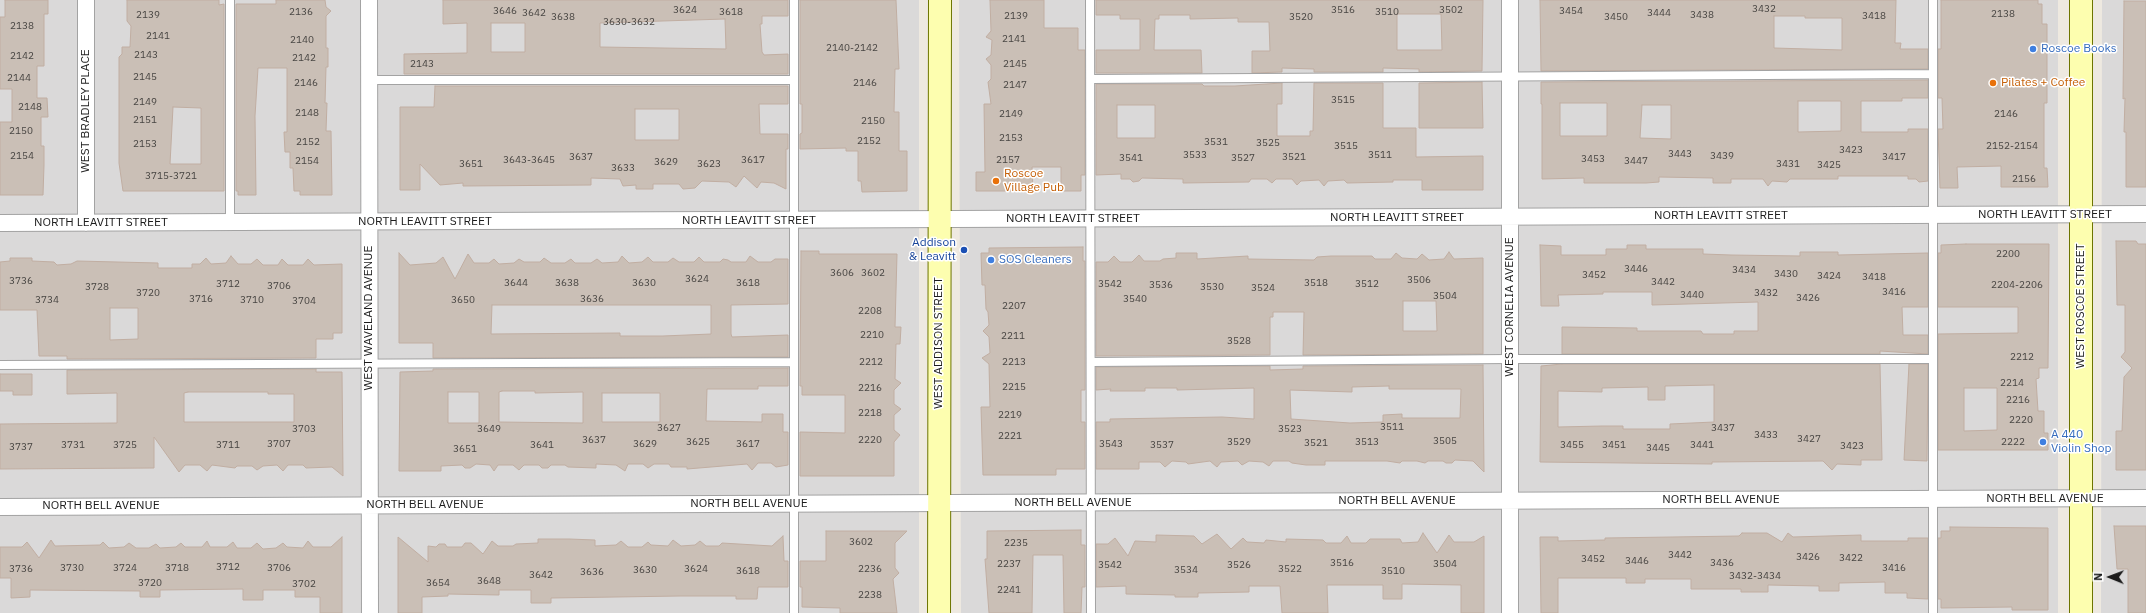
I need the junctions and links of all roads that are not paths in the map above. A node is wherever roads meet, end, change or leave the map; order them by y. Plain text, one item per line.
1 (86, 0) edge
2 (230, 0) edge
3 (369, 0) edge
4 (794, 0) edge
5 (940, 0) edge
6 (1090, 0) edge
7 (1510, 0) edge
8 (1933, 0) edge
9 (2081, 0) edge
10 (1934, 74) junction
11 (1510, 76) junction
12 (1091, 79) junction
13 (369, 80) junction
14 (794, 80) junction
15 (2146, 214) edge
16 (1934, 215) junction
17 (2081, 215) junction
18 (1510, 217) junction
19 (1091, 219) junction
20 (794, 220) junction
21 (939, 220) junction
22 (230, 222) junction
23 (369, 222) junction
24 (0, 223) edge
25 (86, 223) junction
26 (1510, 359) junction
27 (1933, 359) junction
28 (794, 362) junction
29 (1091, 362) junction
30 (369, 364) junction
31 (0, 365) edge
32 (2146, 498) edge
33 (1933, 499) junction
34 (2081, 499) junction
35 (1510, 501) junction
36 (939, 503) junction
37 (1091, 503) junction
38 (794, 504) junction
39 (370, 505) junction
40 (0, 507) edge
41 (370, 613) edge
42 (794, 613) edge
43 (939, 613) edge
44 (1091, 613) edge
45 (1510, 613) edge
46 (1933, 613) edge
47 (2081, 613) edge

1 - 25 street, WEST BRADLEY PLACE
2 - 22 lane
3 - 13 street, WEST WAVELAND AVENUE
4 - 14 lane
5 - 21 street, WEST ADDISON STREET
6 - 12 lane
7 - 11 street, WEST CORNELIA AVENUE
8 - 10 lane
9 - 17 street, WEST ROSCOE STREET
10 - 11 lane
10 - 16 lane
11 - 12 lane
11 - 18 street, WEST CORNELIA AVENUE
12 - 19 lane
13 - 14 lane
13 - 23 street, WEST WAVELAND AVENUE
14 - 20 lane
15 - 17 street, NORTH LEAVITT STREET
16 - 17 street, NORTH LEAVITT STREET
16 - 18 street, NORTH LEAVITT STREET
16 - 27 lane
17 - 34 street, WEST ROSCOE STREET
18 - 19 street, NORTH LEAVITT STREET
18 - 26 street, WEST CORNELIA AVENUE
19 - 21 street, NORTH LEAVITT STREET
19 - 29 lane
20 - 21 street, NORTH LEAVITT STREET
20 - 23 street, NORTH LEAVITT STREET
20 - 28 lane
21 - 36 street, WEST ADDISON STREET
22 - 23 street, NORTH LEAVITT STREET
22 - 25 street, NORTH LEAVITT STREET
23 - 30 street, WEST WAVELAND AVENUE
24 - 25 street, NORTH LEAVITT STREET
26 - 27 lane
26 - 29 lane
26 - 35 street, WEST CORNELIA AVENUE
27 - 33 lane
28 - 30 lane
28 - 38 lane
29 - 37 lane
30 - 31 lane
30 - 39 street, WEST WAVELAND AVENUE
32 - 34 street, NORTH BELL AVENUE
33 - 34 street, NORTH BELL AVENUE
33 - 35 street, NORTH BELL AVENUE
33 - 46 lane
34 - 47 street, WEST ROSCOE STREET
35 - 37 street, NORTH BELL AVENUE
35 - 45 street, WEST CORNELIA AVENUE
36 - 37 street, NORTH BELL AVENUE
36 - 38 street, NORTH BELL AVENUE
36 - 43 street, WEST ADDISON STREET
37 - 44 lane
38 - 39 street, NORTH BELL AVENUE
38 - 42 lane
39 - 40 street, NORTH BELL AVENUE
39 - 41 street, WEST WAVELAND AVENUE

